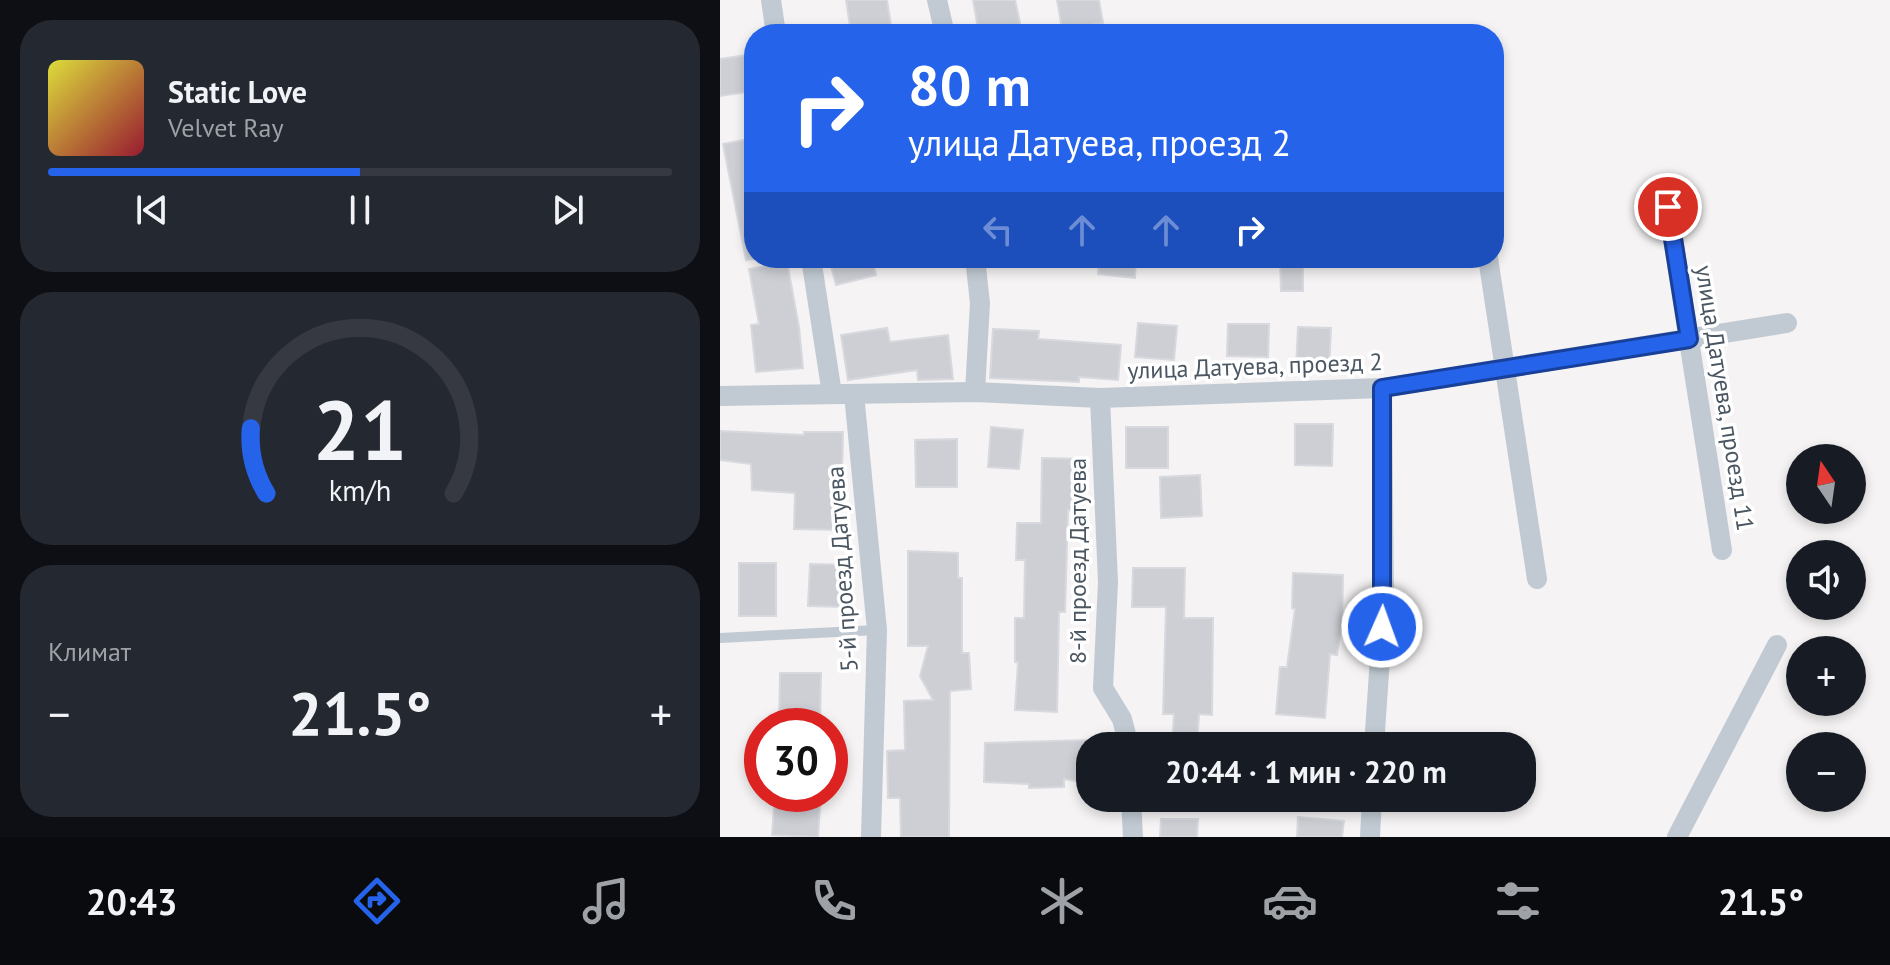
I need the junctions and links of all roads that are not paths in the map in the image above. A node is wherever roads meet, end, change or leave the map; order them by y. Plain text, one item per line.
1 (771, 0) edge
2 (937, 0) edge
3 (775, 24) edge
4 (943, 24) edge
5 (1668, 207) dead end
6 (813, 268) edge
7 (976, 268) edge
8 (1490, 268) edge
9 (1787, 323) dead end
10 (1689, 339) junction
11 (1506, 369) junction
12 (1382, 388) junction
13 (975, 392) junction
14 (832, 394) junction
15 (854, 394) junction
16 (720, 396) edge
17 (1100, 398) junction
18 (1722, 550) dead end
19 (1537, 579) dead end
20 (877, 630) junction
21 (720, 638) edge
22 (1777, 645) dead end
23 (1125, 732) edge
24 (1375, 732) edge
25 (1132, 812) edge
26 (1371, 812) edge
27 (871, 837) edge
28 (1133, 837) edge
29 (1370, 837) edge
30 (1677, 837) edge

1 - 3 street
2 - 4 street
5 - 10 street, улица Датуева, проезд 11
6 - 14 street
7 - 13 street
8 - 11 street
9 - 10 street, улица Датуева, проезд 2
10 - 11 street, улица Датуева, проезд 2
10 - 18 street, улица Датуева, проезд 11
11 - 12 street, улица Датуева, проезд 2
11 - 19 street
12 - 17 street, улица Датуева, проезд 2
12 - 24 street
13 - 15 street, улица Датуева, проезд 2
13 - 17 street, улица Датуева, проезд 2
14 - 15 street, улица Датуева, проезд 2
14 - 16 street, улица Датуева, проезд 2
15 - 20 street, 5-й проезд Датуева
17 - 23 street, 8-й проезд Датуева
20 - 21 lane
20 - 27 street, 5-й проезд Датуева
22 - 30 street
25 - 28 street
26 - 29 street

